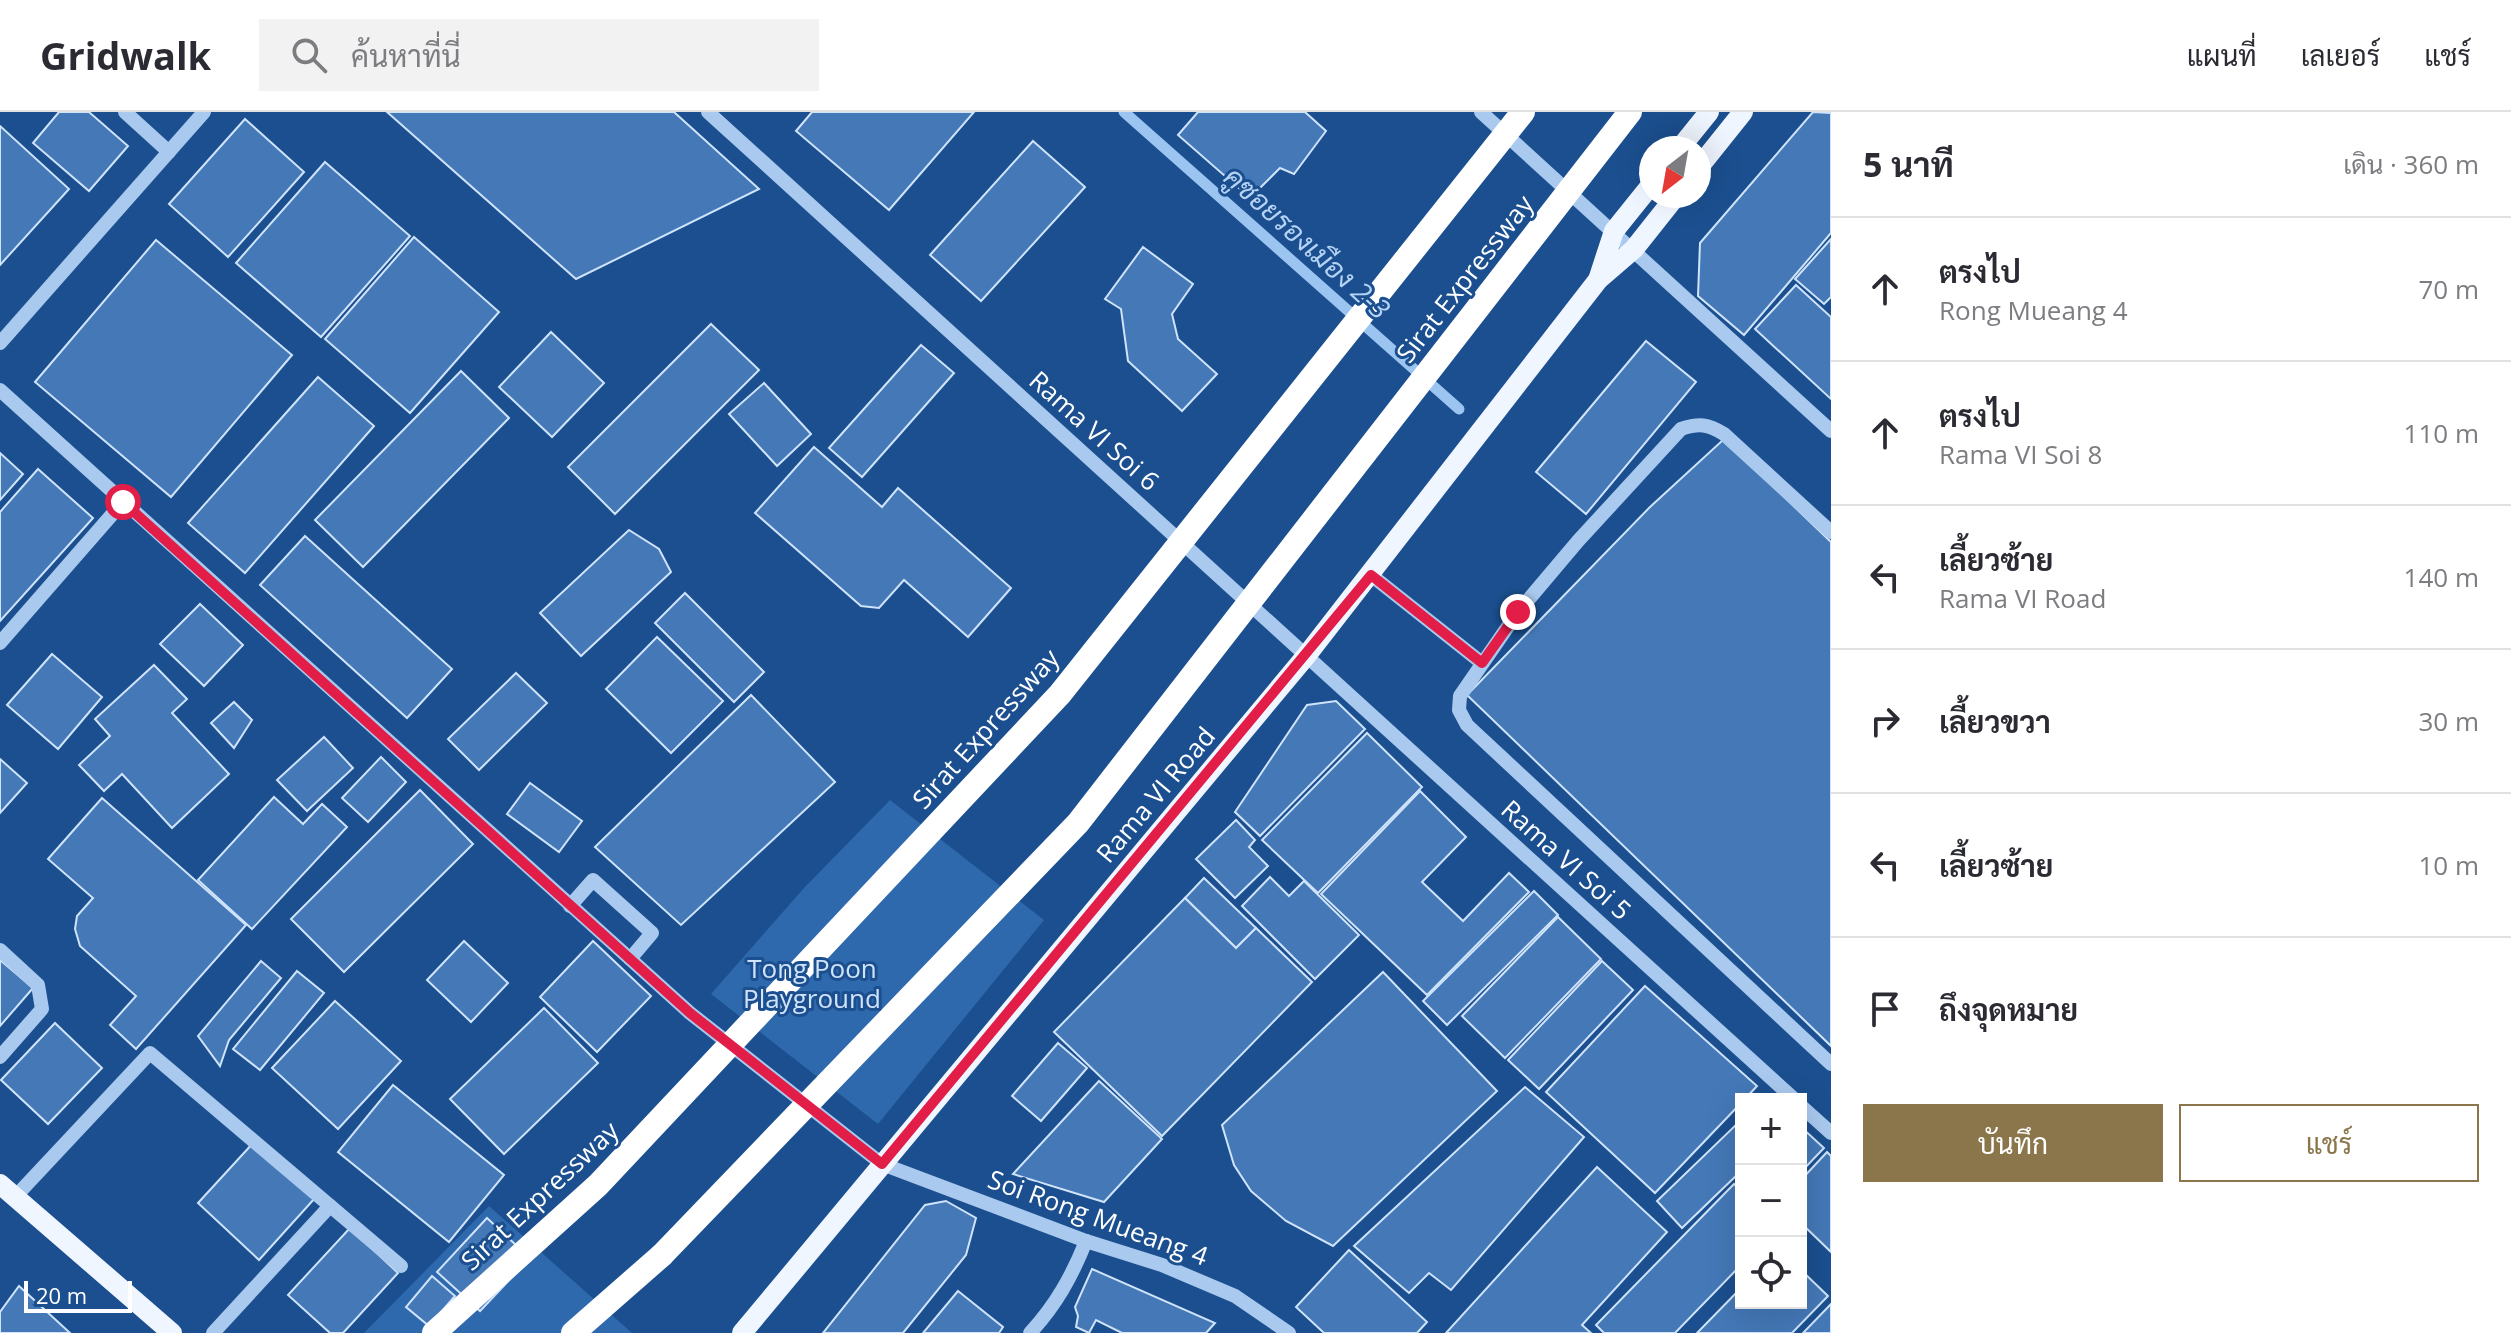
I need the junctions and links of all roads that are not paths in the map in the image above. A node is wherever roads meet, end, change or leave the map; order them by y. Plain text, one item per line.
1 (125, 112) edge
2 (204, 112) edge
3 (708, 112) edge
4 (1481, 112) edge
5 (1523, 112) edge
6 (1630, 112) edge
7 (1709, 112) edge
8 (1743, 112) edge
9 (1690, 136) edge
10 (169, 152) junction
11 (1711, 152) edge
12 (1639, 200) edge
13 (1666, 208) edge
14 (1614, 231) junction
15 (1634, 249) junction
16 (1598, 280) junction
17 (0, 343) edge
18 (0, 390) edge
19 (1831, 431) edge
20 (123, 502) junction
21 (1831, 532) edge
22 (1371, 575) junction
23 (0, 643) edge
24 (1306, 656) junction
25 (1482, 663) junction
26 (570, 906) junction
27 (0, 950) edge
28 (630, 959) junction
29 (0, 1057) edge
30 (1831, 1064) edge
31 (1787, 1093) edge
32 (1807, 1111) edge
33 (1831, 1133) edge
34 (882, 1164) junction
35 (8, 1190) edge
36 (330, 1206) junction
37 (1086, 1241) junction
38 (662, 1255) junction
39 (401, 1266) dead end
40 (172, 1333) edge
41 (213, 1333) edge
42 (434, 1333) edge
43 (573, 1333) edge
44 (589, 1333) edge
45 (742, 1333) edge
46 (1030, 1333) edge
47 (1289, 1333) edge

1 - 10 street
2 - 10 street
3 - 24 street, Rama VI Soi 6
4 - 14 street
5 - 42 highway, Sirat Expressway, bridge
6 - 38 highway, Sirat Expressway, bridge
7 - 9 main road
8 - 11 main road
10 - 17 street
12 - 14 main road, Rama VI Road
13 - 15 main road, Rama VI Road
14 - 15 street
14 - 16 main road, Rama VI Road
15 - 16 main road, Rama VI Road
15 - 19 street
16 - 22 main road, Rama VI Road
18 - 20 street, Soi Rong Mueang 4
20 - 23 street
20 - 26 street, Soi Rong Mueang 4
21 - 25 street
22 - 24 main road, Rama VI Road
22 - 25 street
24 - 31 street, Rama VI Soi 5
24 - 34 main road, Rama VI Road
25 - 30 street
26 - 28 street, Soi Rong Mueang 4
26 - 28 street
27 - 29 street
28 - 34 street, Soi Rong Mueang 4
32 - 33 street
34 - 37 street, Soi Rong Mueang 4
34 - 45 main road, Rama VI Road
35 - 36 street
35 - 40 main road
36 - 39 street
36 - 41 street
37 - 46 street
37 - 47 street, Soi Rong Mueang 4
38 - 43 highway, Sirat Expressway
38 - 44 highway

